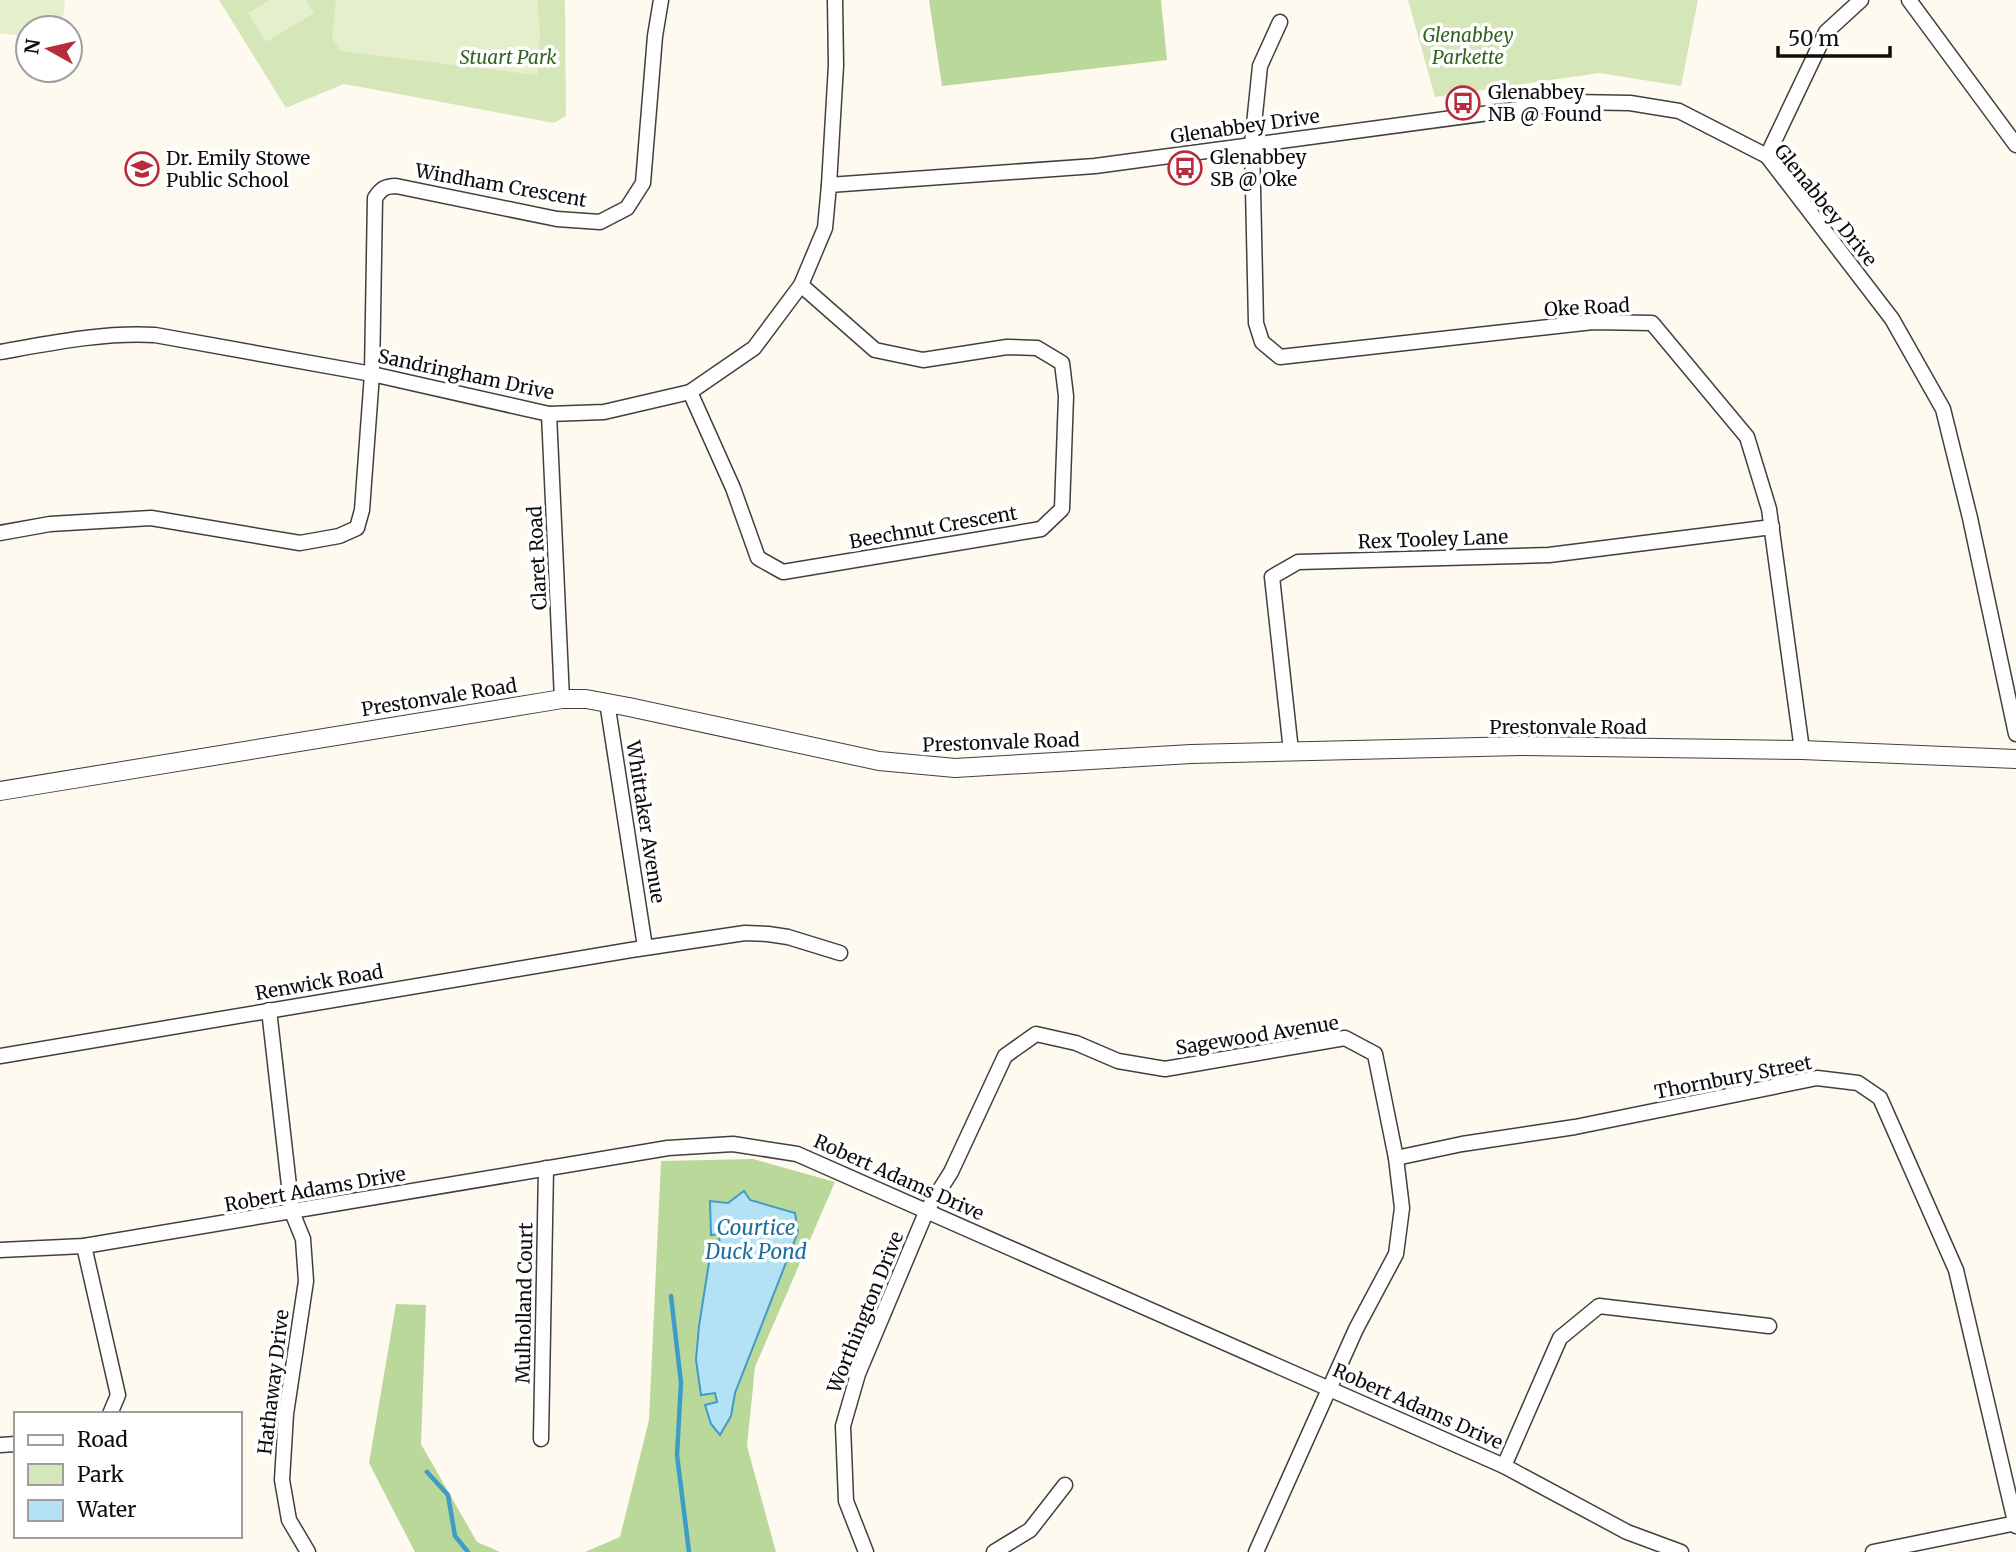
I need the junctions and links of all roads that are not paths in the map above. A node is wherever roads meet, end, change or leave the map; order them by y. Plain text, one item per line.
1 (662, 0) edge
2 (835, 0) edge
3 (1861, 0) edge
4 (1909, 0) edge
5 (1280, 22) dead end
6 (1252, 144) junction
7 (2016, 145) edge
8 (1767, 156) junction
9 (829, 185) junction
10 (801, 285) junction
11 (0, 352) edge
12 (372, 374) junction
13 (690, 392) junction
14 (550, 414) junction
15 (1772, 527) junction
16 (0, 533) edge
17 (562, 699) junction
18 (607, 702) junction
19 (2016, 734) edge
20 (1802, 750) junction
21 (1291, 751) junction
22 (2016, 759) edge
23 (0, 791) edge
24 (645, 947) junction
25 (840, 953) dead end
26 (268, 1010) junction
27 (0, 1056) edge
28 (1396, 1158) junction
29 (546, 1168) junction
30 (927, 1210) junction
31 (292, 1213) junction
32 (83, 1246) junction
33 (0, 1250) edge
34 (1769, 1325) dead end
35 (1329, 1387) junction
36 (111, 1412) edge
37 (541, 1439) dead end
38 (1504, 1466) junction
39 (1065, 1485) dead end
40 (2016, 1524) edge
41 (308, 1552) edge
42 (866, 1552) edge
43 (994, 1552) edge
44 (1256, 1552) edge
45 (1681, 1552) edge
46 (1874, 1552) edge

1 - 12 street, Windham Crescent
2 - 9 street, Sandringham Drive
3 - 8 street
4 - 7 street
5 - 6 street
6 - 8 street, Glenabbey Drive
6 - 9 street, Glenabbey Drive
6 - 15 street, Oke Road
8 - 19 street, Glenabbey Drive
9 - 10 street, Sandringham Drive
10 - 13 street, Sandringham Drive
10 - 13 street, Beechnut Crescent
11 - 12 street, Sandringham Drive
12 - 14 street, Sandringham Drive
12 - 16 street
13 - 14 street, Sandringham Drive
14 - 17 street, Claret Road
15 - 20 street, Oke Road
15 - 21 street, Rex Tooley Lane
17 - 18 street, Prestonvale Road
17 - 23 street, Prestonvale Road
18 - 21 street, Prestonvale Road
18 - 24 street, Whittaker Avenue
20 - 21 street, Prestonvale Road
20 - 22 street, Prestonvale Road
24 - 25 street, Renwick Road
24 - 26 street, Renwick Road
26 - 27 street, Renwick Road
26 - 31 street, Hathaway Drive
28 - 30 street, Sagewood Avenue
28 - 35 street, Sagewood Avenue
28 - 40 street, Thornbury Street
29 - 30 street, Robert Adams Drive
29 - 31 street, Robert Adams Drive
29 - 37 street, Mulholland Court
30 - 35 street, Robert Adams Drive
30 - 42 street, Worthington Drive
31 - 32 street, Robert Adams Drive
31 - 41 street, Hathaway Drive
32 - 33 street, Robert Adams Drive
32 - 36 street
34 - 38 street
35 - 38 street, Robert Adams Drive
35 - 44 street, Sagewood Avenue
38 - 45 street, Robert Adams Drive
39 - 43 street
40 - 46 street

